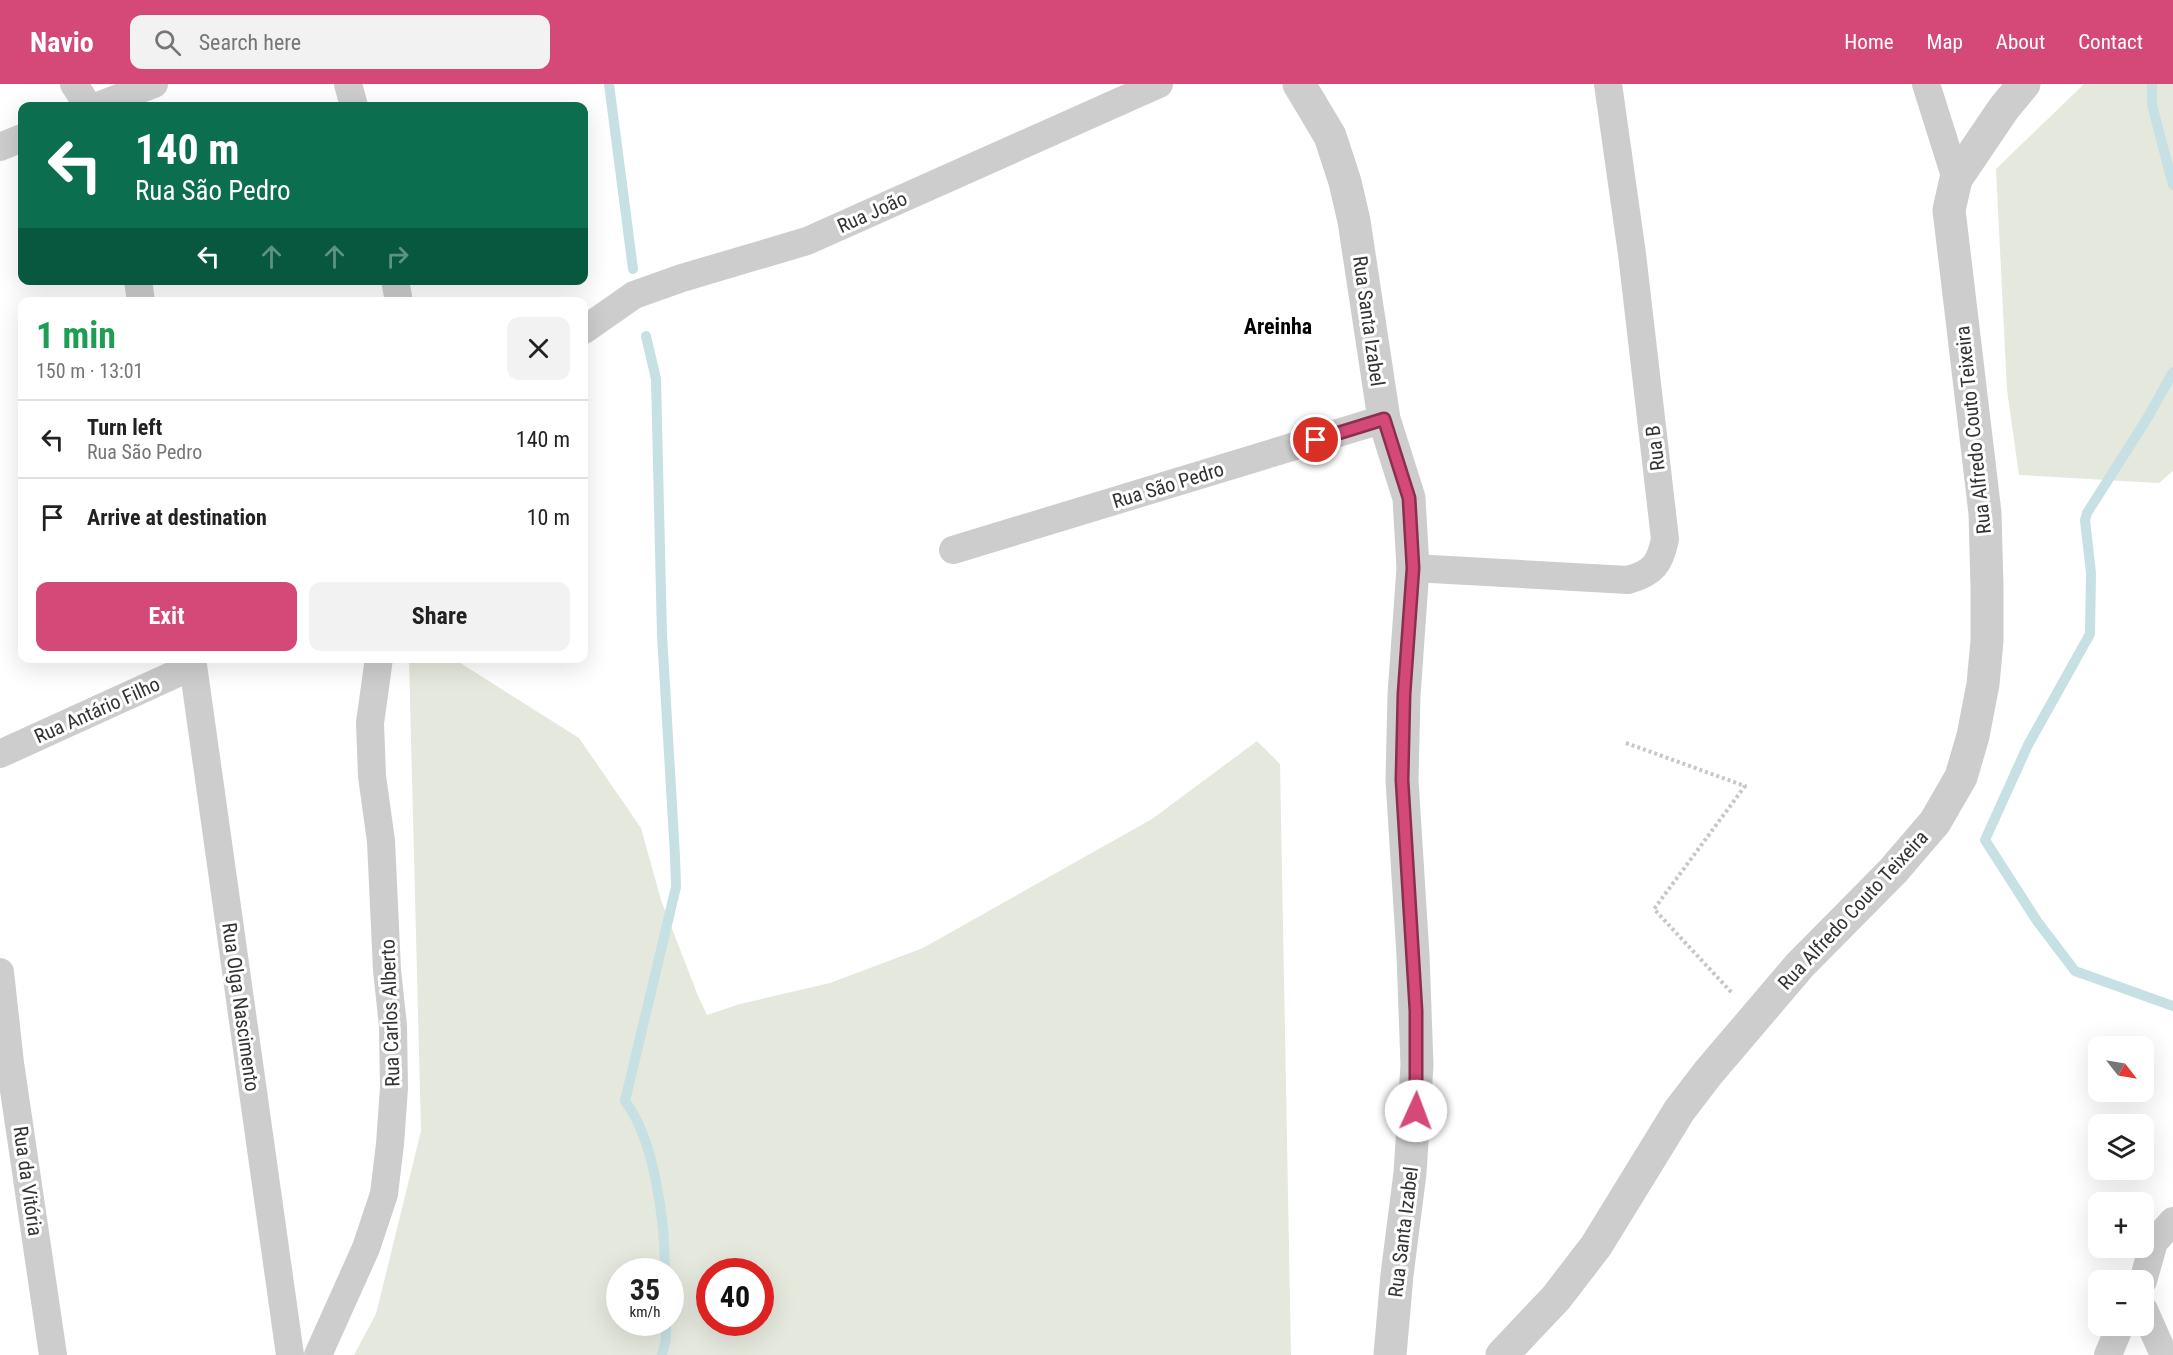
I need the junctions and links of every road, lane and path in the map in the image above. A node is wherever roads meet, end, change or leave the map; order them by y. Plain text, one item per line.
1 (74, 84) edge
2 (154, 84) edge
3 (348, 84) edge
4 (1159, 84) edge
5 (1299, 84) edge
6 (1608, 84) edge
7 (1926, 84) edge
8 (2025, 84) edge
9 (85, 102) edge
10 (108, 102) edge
11 (353, 102) edge
12 (18, 140) edge
13 (0, 147) edge
14 (1956, 178) junction
15 (588, 327) edge
16 (1384, 419) junction
17 (953, 550) dead end
18 (1413, 568) junction
19 (191, 663) edge
20 (193, 663) edge
21 (378, 663) edge
22 (1626, 743) dead end
23 (0, 754) edge
24 (0, 972) edge
25 (1755, 1017) junction
26 (5, 1065) edge
27 (2173, 1221) edge
28 (2146, 1270) edge
29 (2154, 1332) edge
30 (2116, 1336) edge
31 (53, 1355) edge
32 (290, 1355) edge
33 (318, 1355) edge
34 (1390, 1355) edge
35 (1502, 1355) edge
36 (2108, 1355) edge
37 (2164, 1355) edge

1 - 9 street
2 - 10 street
3 - 11 street
4 - 15 street, Rua João
5 - 16 street, Rua Santa Izabel
6 - 18 street, Rua B
7 - 14 street
8 - 14 street, Rua Alfredo Couto Teixeira
12 - 13 street
14 - 25 street, Rua Alfredo Couto Teixeira
16 - 17 street, Rua São Pedro
16 - 18 street, Rua Santa Izabel
18 - 34 street, Rua Santa Izabel
19 - 23 street, Rua Antário Filho
20 - 32 street, Rua Olga Nascimento
21 - 33 street, Rua Carlos Alberto
22 - 25 path
24 - 26 street, Rua da Vitória
25 - 35 street, Rua Alfredo Couto Teixeira
26 - 31 street, Rua da Vitória
27 - 28 street
29 - 37 street
30 - 36 street

